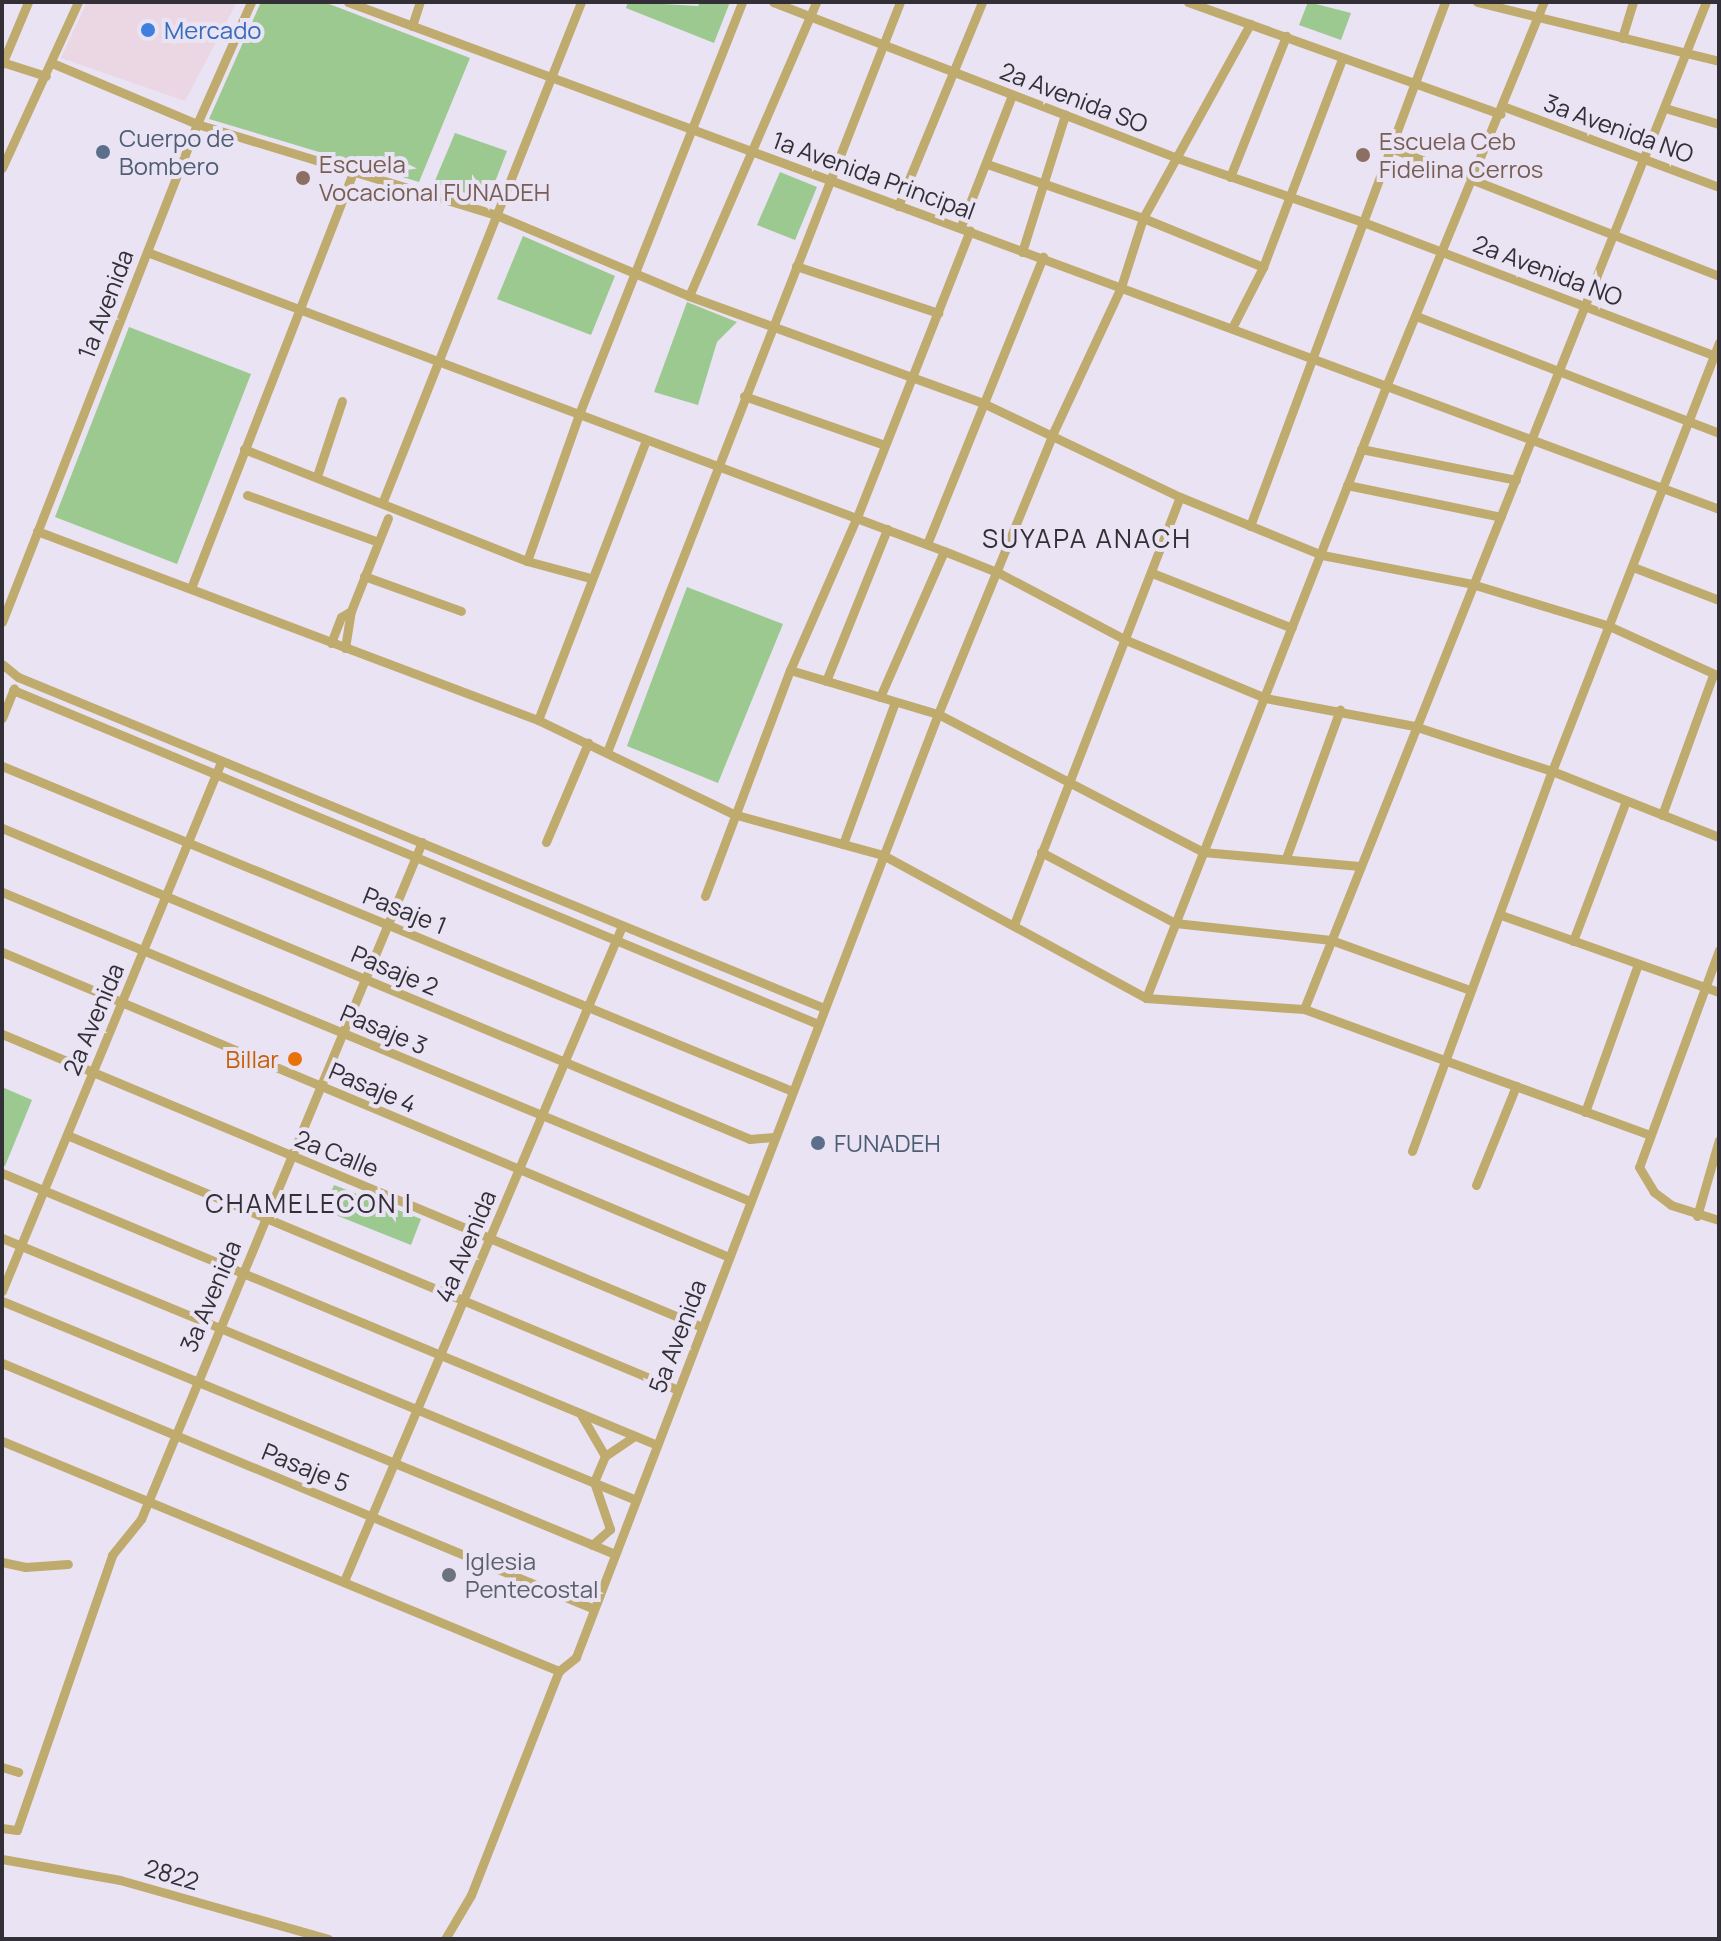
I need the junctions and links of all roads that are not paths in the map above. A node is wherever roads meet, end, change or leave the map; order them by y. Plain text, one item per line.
1 (28, 2) edge
2 (78, 2) edge
3 (251, 2) edge
4 (348, 2) edge
5 (420, 2) edge
6 (581, 2) edge
7 (742, 2) edge
8 (773, 2) edge
9 (816, 2) edge
10 (900, 2) edge
11 (982, 2) edge
12 (1188, 2) edge
13 (1445, 2) edge
14 (1477, 2) edge
15 (1544, 2) edge
16 (1633, 2) edge
17 (1706, 2) edge
18 (811, 17) junction
19 (1538, 17) junction
20 (1250, 24) junction
21 (412, 26) junction
22 (1286, 36) junction
23 (1622, 38) junction
24 (883, 44) junction
25 (1687, 54) junction
26 (1342, 59) junction
27 (1719, 61) edge
28 (2, 63) edge
29 (52, 63) junction
30 (953, 72) junction
31 (46, 76) junction
32 (550, 78) junction
33 (1415, 84) junction
34 (1012, 95) junction
35 (1665, 108) junction
36 (1503, 111) junction
37 (1065, 115) junction
38 (197, 124) junction
39 (1719, 124) edge
40 (692, 131) junction
41 (1391, 148) junction
42 (750, 152) junction
43 (1177, 158) junction
44 (1644, 159) junction
45 (987, 164) junction
46 (2, 168) edge
47 (353, 172) junction
48 (1230, 177) junction
49 (1472, 181) junction
50 (829, 182) junction
51 (1045, 186) junction
52 (1719, 187) edge
53 (1288, 198) junction
54 (898, 206) junction
55 (494, 214) junction
56 (1143, 218) junction
57 (1363, 222) junction
58 (966, 228) junction
59 (1613, 238) junction
60 (147, 252) junction
61 (1022, 252) junction
62 (1443, 252) junction
63 (1043, 257) junction
64 (796, 266) junction
65 (1263, 267) junction
66 (637, 274) junction
67 (1719, 276) edge
68 (1121, 287) junction
69 (689, 296) junction
70 (1586, 306) junction
71 (298, 313) junction
72 (938, 313) junction
73 (1416, 316) junction
74 (1233, 326) junction
75 (771, 327) junction
76 (1719, 342) edge
77 (1313, 356) junction
78 (1716, 356) edge
79 (437, 360) junction
80 (1559, 371) junction
81 (913, 376) junction
82 (1387, 384) junction
83 (744, 396) junction
84 (342, 401) dead end
85 (985, 404) junction
86 (579, 414) junction
87 (1688, 421) junction
88 (1053, 433) junction
89 (1719, 433) edge
90 (1532, 438) junction
91 (646, 440) junction
92 (885, 445) junction
93 (244, 449) junction
94 (1361, 449) junction
95 (718, 467) junction
96 (317, 476) junction
97 (1516, 480) junction
98 (1347, 485) junction
99 (1661, 488) junction
100 (247, 495) dead end
101 (1180, 497) junction
102 (383, 501) junction
103 (1719, 509) edge
104 (857, 517) junction
105 (1501, 517) junction
106 (388, 518) dead end
107 (1250, 526) junction
108 (887, 529) junction
109 (37, 531) junction
110 (378, 542) junction
111 (927, 544) junction
112 (944, 551) junction
113 (1322, 555) junction
114 (527, 561) junction
115 (1633, 567) junction
116 (999, 573) junction
117 (1152, 573) junction
118 (364, 576) junction
119 (590, 578) junction
120 (1472, 584) junction
121 (191, 588) junction
122 (1719, 600) edge
123 (351, 611) junction
124 (461, 611) dead end
125 (2, 622) edge
126 (1609, 626) junction
127 (1292, 628) junction
128 (1126, 640) junction
129 (331, 643) junction
130 (345, 648) junction
131 (2, 664) edge
132 (790, 670) junction
133 (1716, 675) edge
134 (18, 677) junction
135 (826, 681) junction
136 (13, 690) junction
137 (880, 697) junction
138 (1265, 698) junction
139 (895, 702) junction
140 (1340, 710) junction
141 (938, 714) junction
142 (2, 718) edge
143 (538, 720) junction
144 (1414, 726) junction
145 (588, 743) junction
146 (607, 752) junction
147 (221, 762) junction
148 (2, 766) edge
149 (1552, 771) junction
150 (215, 777) junction
151 (1069, 781) junction
152 (1626, 801) junction
153 (733, 814) junction
154 (1662, 815) junction
155 (2, 828) edge
156 (1719, 837) edge
157 (422, 842) junction
158 (546, 842) dead end
159 (188, 843) junction
160 (843, 844) junction
161 (1041, 852) junction
162 (1203, 852) junction
163 (883, 855) junction
164 (415, 857) junction
165 (1286, 858) junction
166 (1359, 866) junction
167 (2, 892) edge
168 (166, 895) junction
169 (705, 896) dead end
170 (1501, 915) junction
171 (1015, 922) junction
172 (1175, 923) junction
173 (387, 925) junction
174 (622, 926) junction
175 (1331, 940) junction
176 (1573, 941) junction
177 (616, 942) junction
178 (144, 950) junction
179 (1719, 950) edge
180 (2, 952) edge
181 (1638, 964) junction
182 (364, 979) junction
183 (1706, 989) junction
184 (1470, 990) junction
185 (1719, 992) edge
186 (1146, 998) junction
187 (121, 1004) junction
188 (588, 1007) junction
189 (824, 1008) junction
190 (1304, 1009) junction
191 (818, 1024) junction
192 (342, 1033) junction
193 (2, 1034) edge
194 (1442, 1059) junction
195 (565, 1062) junction
196 (93, 1072) junction
197 (320, 1085) junction
198 (1516, 1086) junction
199 (792, 1091) junction
200 (1585, 1112) junction
201 (542, 1116) junction
202 (67, 1135) junction
203 (1650, 1135) junction
204 (774, 1137) junction
205 (1719, 1140) edge
206 (1412, 1151) dead end
207 (291, 1156) junction
208 (518, 1171) junction
209 (2, 1173) edge
210 (1476, 1185) dead end
211 (44, 1191) junction
212 (750, 1201) junction
213 (1697, 1216) junction
214 (265, 1218) junction
215 (1719, 1220) edge
216 (490, 1237) junction
217 (2, 1238) edge
218 (21, 1246) junction
219 (729, 1257) junction
220 (242, 1272) junction
221 (2, 1291) edge
222 (464, 1300) junction
223 (2, 1301) edge
224 (219, 1327) junction
225 (702, 1327) junction
226 (440, 1354) junction
227 (2, 1363) edge
228 (197, 1380) junction
229 (678, 1390) junction
230 (418, 1407) junction
231 (580, 1413) junction
232 (174, 1435) junction
233 (635, 1436) junction
234 (2, 1441) edge
235 (657, 1445) junction
236 (605, 1456) junction
237 (393, 1465) junction
238 (594, 1482) junction
239 (147, 1500) junction
240 (636, 1500) junction
241 (372, 1515) junction
242 (592, 1545) junction
243 (615, 1554) junction
244 (2, 1562) edge
245 (68, 1564) dead end
246 (344, 1581) junction
247 (594, 1609) junction
248 (559, 1671) junction
249 (2, 1767) edge
250 (18, 1772) dead end
251 (2, 1828) edge
252 (2, 1859) edge
253 (328, 1939) edge
254 (445, 1939) edge

1 - 28 street
2 - 29 street
3 - 38 street, 1a Avenida
4 - 21 street, 1a Avenida Principal
5 - 21 street
6 - 32 street
7 - 40 street
8 - 18 street, 2a Avenida SO
9 - 18 street
10 - 24 street
11 - 30 street
12 - 20 street, 3a Avenida NO
13 - 33 street
14 - 19 street
15 - 19 street
16 - 23 street
17 - 25 street
18 - 24 street, 2a Avenida SO
18 - 42 street
19 - 23 street
19 - 36 street
20 - 22 street, 3a Avenida NO
20 - 43 street, 5a Avenida
21 - 32 street, 1a Avenida Principal
22 - 26 street, 3a Avenida NO
22 - 48 street
23 - 25 street
24 - 30 street, 2a Avenida SO
24 - 50 street
25 - 27 street
25 - 35 street
26 - 33 street, 3a Avenida NO
26 - 53 street
28 - 31 street
29 - 31 street
29 - 38 street
30 - 34 street, 2a Avenida SO
30 - 54 street
31 - 46 street
32 - 40 street, 1a Avenida Principal
32 - 55 street
33 - 36 street, 3a Avenida NO
33 - 41 street
34 - 37 street, 2a Avenida SO
34 - 45 street
35 - 39 street
35 - 44 street
36 - 44 street, 3a Avenida NO
36 - 49 street
37 - 43 street, 2a Avenida SO
37 - 51 street
38 - 47 street
38 - 60 street, 1a Avenida
40 - 42 street, 1a Avenida Principal
40 - 66 street
41 - 49 street
41 - 57 street
42 - 50 street, 1a Avenida Principal
42 - 69 street
43 - 48 street, 2a Avenida SO
43 - 56 street, 5a Avenida
44 - 52 street, 3a Avenida NO
44 - 59 street
45 - 51 street
45 - 58 street
47 - 55 street
47 - 71 street
48 - 53 street, 2a Avenida SO
49 - 59 street
49 - 62 street
50 - 54 street, 1a Avenida Principal
50 - 64 street
51 - 56 street
51 - 61 street
53 - 57 street, 2a Avenida SO
53 - 65 street
54 - 58 street, 1a Avenida Principal
55 - 66 street
55 - 79 street
56 - 65 street
56 - 68 street, 5a Avenida
57 - 62 street, 2a Avenida NO
57 - 77 street
58 - 61 street, 1a Avenida Principal
58 - 72 street
59 - 67 street
59 - 70 street
60 - 71 street
60 - 109 street, 1a Avenida
61 - 63 street, 1a Avenida Principal
62 - 70 street, 2a Avenida NO
62 - 73 street
63 - 68 street, 1a Avenida Principal
63 - 85 street
64 - 72 street
64 - 75 street
65 - 74 street
66 - 69 street
66 - 86 street
68 - 74 street, 1a Avenida Principal
68 - 88 street, 5a Avenida
69 - 75 street
70 - 78 street, 2a Avenida NO
70 - 80 street
71 - 79 street
71 - 93 street
72 - 81 street
73 - 80 street
73 - 82 street
74 - 77 street, 1a Avenida Principal
75 - 81 street
75 - 83 street
76 - 78 street
77 - 82 street, 1a Avenida Principal
77 - 107 street
78 - 87 street
79 - 86 street
79 - 102 street
80 - 87 street
80 - 90 street
81 - 85 street
81 - 92 street
82 - 90 street, 1a Avenida Principal
82 - 94 street
83 - 92 street
83 - 95 street
84 - 96 street
85 - 88 street
85 - 111 street
86 - 91 street
86 - 114 street
87 - 89 street
87 - 99 street
88 - 101 street
88 - 116 street, 5a Avenida
90 - 97 street
90 - 99 street, 1a Avenida Principal
91 - 95 street
91 - 119 street
92 - 104 street
93 - 96 street
93 - 121 street
94 - 97 street
94 - 98 street
95 - 104 street
95 - 146 street
96 - 102 street
97 - 105 street
98 - 105 street
98 - 113 street
99 - 103 street, 1a Avenida Principal
99 - 115 street
100 - 110 street
101 - 107 street
101 - 117 street
102 - 114 street
104 - 108 street
104 - 132 street
105 - 120 street
106 - 110 street
107 - 113 street
108 - 111 street
108 - 135 street
109 - 121 street
109 - 125 street, 1a Avenida
110 - 118 street
111 - 112 street
112 - 116 street
112 - 137 street
113 - 120 street
113 - 127 street
114 - 119 street
115 - 122 street
115 - 126 street
116 - 128 street
116 - 141 street, 5a Avenida
117 - 127 street
117 - 128 street
118 - 123 street
118 - 124 street
119 - 143 street
120 - 126 street
120 - 144 street
121 - 129 street
123 - 129 street
123 - 130 street
126 - 133 street
126 - 149 street
127 - 138 street
128 - 138 street
128 - 151 street
129 - 130 street
130 - 143 street
131 - 134 street
132 - 135 street
132 - 153 street
133 - 154 street
134 - 136 street
134 - 147 street
135 - 137 street
136 - 142 street
136 - 150 street
137 - 139 street
138 - 140 street
138 - 162 street
139 - 141 street
139 - 160 street
140 - 144 street
140 - 165 street
141 - 151 street
141 - 163 street, 5a Avenida
143 - 145 street
144 - 149 street
144 - 166 street
145 - 146 street
145 - 158 street
146 - 153 street
147 - 150 street, 2a Avenida
147 - 157 street
148 - 159 street, Pasaje 1
149 - 152 street
149 - 170 street
150 - 159 street, 2a Avenida
150 - 164 street
151 - 161 street
151 - 162 street
152 - 154 street
152 - 176 street
153 - 160 street
153 - 169 street
154 - 156 street
155 - 168 street, Pasaje 2
157 - 164 street, 3a Avenida
157 - 174 street
159 - 168 street, 2a Avenida
159 - 173 street, Pasaje 1
160 - 163 street
161 - 171 street
161 - 172 street
162 - 165 street
162 - 172 street
163 - 171 street
163 - 189 street, 5a Avenida
164 - 173 street, 3a Avenida
164 - 177 street
165 - 166 street
166 - 175 street
167 - 178 street, Pasaje 3
168 - 178 street, 2a Avenida
168 - 182 street, Pasaje 2
170 - 176 street
170 - 184 street
171 - 186 street
172 - 175 street
172 - 186 street
173 - 182 street, 3a Avenida
173 - 188 street, Pasaje 1
174 - 177 street, 4a Avenida
174 - 189 street
175 - 184 street
175 - 190 street
176 - 181 street
177 - 188 street, 4a Avenida
177 - 191 street
178 - 187 street, 2a Avenida
178 - 192 street, Pasaje 3
179 - 183 street
180 - 187 street, Pasaje 4
181 - 183 street
181 - 200 street
182 - 192 street, 3a Avenida
182 - 195 street, Pasaje 2
183 - 185 street
183 - 203 street
184 - 194 street
186 - 190 street
187 - 196 street, 2a Avenida
187 - 197 street, Pasaje 4
188 - 195 street, 4a Avenida
188 - 199 street, Pasaje 1
189 - 191 street, 5a Avenida
190 - 194 street
191 - 199 street, 5a Avenida
192 - 197 street, 3a Avenida
192 - 201 street, Pasaje 3
193 - 196 street, 2a Calle
194 - 198 street
194 - 206 street
195 - 201 street, 4a Avenida
195 - 204 street, Pasaje 2
196 - 202 street, 2a Avenida
196 - 207 street, 2a Calle
197 - 207 street, 3a Avenida
197 - 208 street, Pasaje 4
198 - 200 street
198 - 210 street
199 - 204 street, 5a Avenida
200 - 203 street
201 - 208 street, 4a Avenida
201 - 212 street, Pasaje 3
202 - 211 street, 2a Avenida
202 - 214 street
203 - 213 street
204 - 212 street, 5a Avenida
205 - 213 street
207 - 214 street, 3a Avenida
207 - 216 street, 2a Calle
208 - 216 street, 4a Avenida
208 - 219 street, Pasaje 4
209 - 211 street
211 - 218 street, 2a Avenida
211 - 220 street
212 - 219 street, 5a Avenida
213 - 215 street
214 - 220 street, 3a Avenida
214 - 222 street
216 - 222 street, 4a Avenida
216 - 225 street, 2a Calle
217 - 218 street
218 - 221 street, 2a Avenida
218 - 224 street
219 - 225 street, 5a Avenida
220 - 224 street, 3a Avenida
220 - 226 street
222 - 226 street, 4a Avenida
222 - 229 street
223 - 228 street
224 - 228 street, 3a Avenida
224 - 230 street
225 - 229 street, 5a Avenida
226 - 230 street, 4a Avenida
226 - 231 street
227 - 232 street, Pasaje 5
228 - 232 street, 3a Avenida
228 - 237 street
229 - 235 street, 5a Avenida
230 - 237 street, 4a Avenida
230 - 238 street
231 - 233 street
231 - 236 street
232 - 239 street, 3a Avenida
232 - 241 street, Pasaje 5
233 - 235 street
233 - 236 street
234 - 239 street
235 - 240 street, 5a Avenida
236 - 238 street
237 - 241 street, 4a Avenida
237 - 242 street
238 - 240 street
238 - 242 street
239 - 246 street
239 - 251 street, 3a Avenida
240 - 243 street, 5a Avenida
241 - 246 street, 4a Avenida
241 - 247 street, Pasaje 5
242 - 243 street
243 - 247 street, 5a Avenida
244 - 245 street
246 - 248 street
247 - 248 street, 5a Avenida
248 - 254 street, 5a Avenida
249 - 250 street
252 - 253 street, 2822

